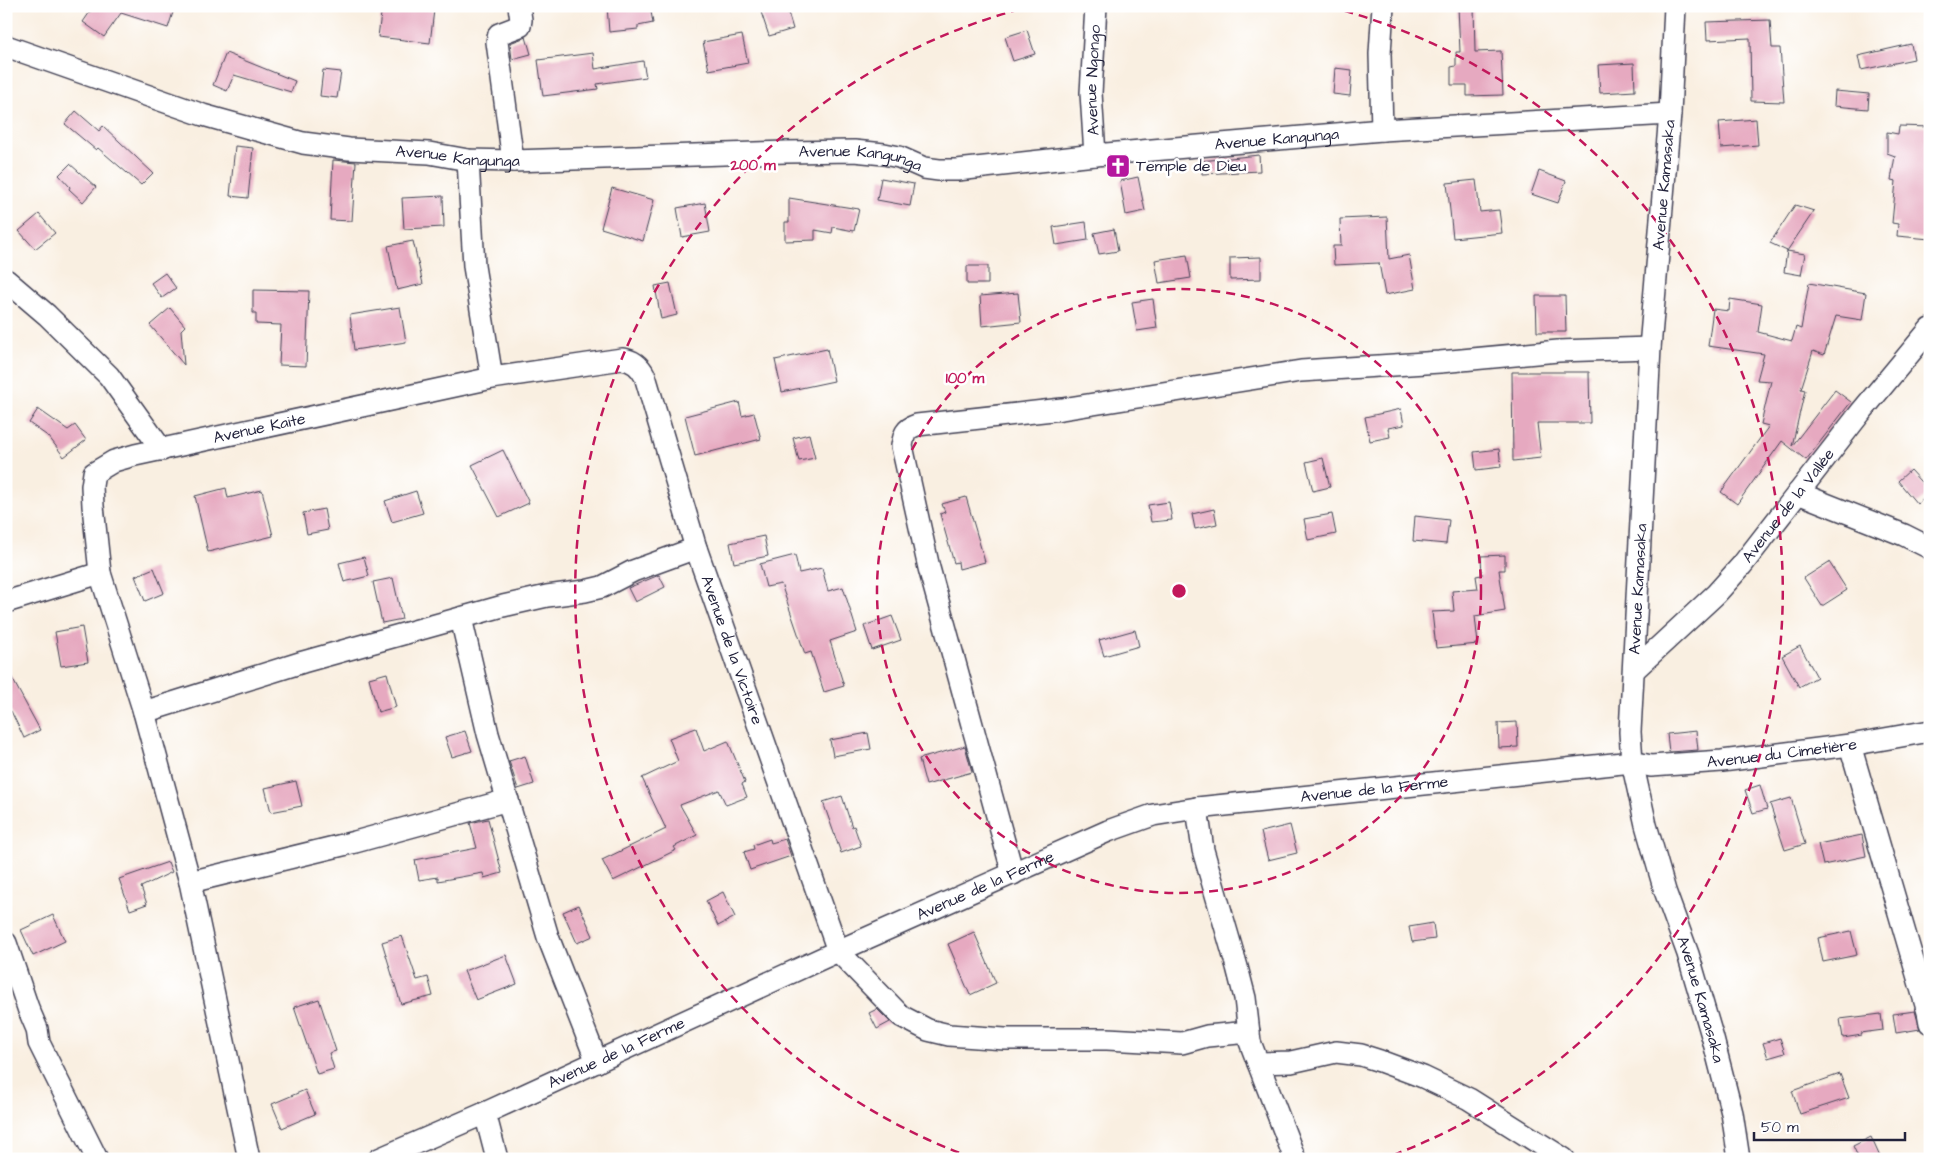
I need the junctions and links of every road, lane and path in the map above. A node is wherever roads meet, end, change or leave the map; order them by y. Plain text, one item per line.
1 (519, 6) edge
2 (1096, 6) edge
3 (1383, 6) edge
4 (1675, 6) edge
5 (6, 46) edge
6 (1670, 114) junction
7 (1382, 130) junction
8 (1095, 155) junction
9 (468, 160) junction
10 (513, 161) junction
11 (6, 280) edge
12 (1930, 329) edge
13 (1650, 348) junction
14 (622, 359) joint
15 (492, 378) junction
16 (162, 450) junction
17 (1798, 493) junction
18 (696, 548) junction
19 (1930, 548) edge
20 (100, 572) junction
21 (6, 602) edge
22 (461, 618) junction
23 (1634, 670) junction
24 (144, 712) junction
25 (1930, 731) edge
26 (1850, 745) junction
27 (1632, 762) junction
28 (508, 800) junction
29 (1197, 808) junction
30 (1013, 874) junction
31 (190, 882) junction
32 (6, 943) edge
33 (838, 951) junction
34 (1930, 1023) edge
35 (1249, 1032) junction
36 (597, 1062) junction
37 (1258, 1063) junction
38 (485, 1113) junction
39 (98, 1159) edge
40 (249, 1159) edge
41 (379, 1159) edge
42 (497, 1159) edge
43 (1296, 1159) edge
44 (1564, 1159) edge
45 (1739, 1159) edge

1 - 10 street
2 - 8 street, Avenue Ngongo
3 - 7 street
4 - 6 street, Avenue Kamasaka
5 - 9 street, Avenue Kangunga
6 - 7 street, Avenue Kangunga
6 - 13 street, Avenue Kamasaka
7 - 8 street, Avenue Kangunga
8 - 10 street, Avenue Kangunga
9 - 10 street, Avenue Kangunga
9 - 15 street
11 - 16 street
12 - 17 street, Avenue de la Vallée
13 - 23 street, Avenue Kamasaka
13 - 30 street
14 - 15 street, Avenue Kaite
14 - 18 street, Avenue de la Victoire
15 - 16 street, Avenue Kaite
16 - 20 street, Avenue Kaite
17 - 19 street
17 - 23 street, Avenue de la Vallée
18 - 22 street
18 - 33 street, Avenue de la Victoire
20 - 21 street
20 - 24 street
22 - 24 street
22 - 28 street
23 - 27 street, Avenue Kamasaka
24 - 31 street
25 - 26 street, Avenue du Cimetière
26 - 27 street, Avenue du Cimetière
26 - 34 street
27 - 29 street, Avenue de la Ferme
27 - 45 street, Avenue Kamasaka
28 - 31 street
28 - 36 street
29 - 30 street, Avenue de la Ferme
29 - 35 street
30 - 33 street, Avenue de la Ferme
31 - 40 street
32 - 39 street
33 - 35 street
33 - 36 street, Avenue de la Ferme
35 - 37 street
36 - 38 street, Avenue de la Ferme
37 - 43 street
37 - 44 street
38 - 41 street, Avenue de la Ferme
38 - 42 street

